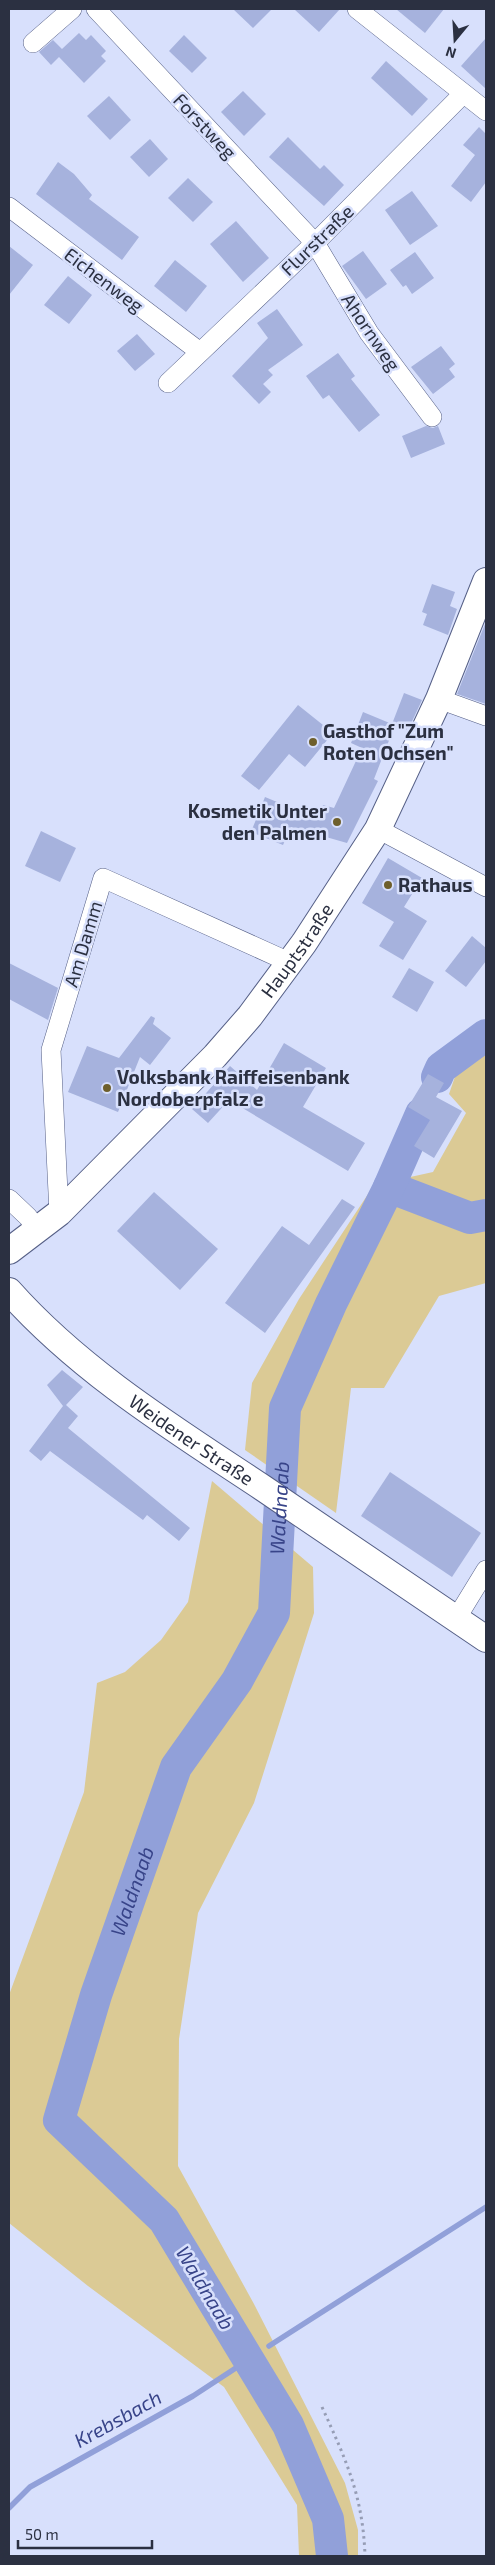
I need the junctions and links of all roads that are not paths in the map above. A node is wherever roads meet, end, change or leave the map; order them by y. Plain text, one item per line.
1 (72, 9) edge
2 (96, 9) edge
3 (356, 9) edge
4 (33, 43) dead end
5 (463, 94) junction
6 (486, 111) edge
7 (9, 207) edge
8 (315, 243) junction
9 (200, 352) junction
10 (168, 383) dead end
11 (432, 418) dead end
12 (486, 581) edge
13 (439, 699) junction
14 (486, 716) edge
15 (378, 829) junction
16 (486, 886) edge
17 (289, 962) junction
18 (9, 1199) edge
19 (60, 1213) junction
20 (38, 1230) junction
21 (9, 1251) edge
22 (9, 1291) edge
23 (486, 1570) edge
24 (456, 1619) junction
25 (486, 1639) edge

1 - 4 street
2 - 8 street, Forstweg
3 - 5 street
5 - 6 street
5 - 8 street, Flurstraße
7 - 9 street, Eichenweg
8 - 9 street, Flurstraße
8 - 11 street, Ahornweg
9 - 10 street, Flurstraße
12 - 13 street, Hauptstraße
13 - 14 street
13 - 15 street, Hauptstraße
15 - 16 street
15 - 17 street, Hauptstraße
17 - 19 street, Hauptstraße
17 - 19 street, Am Damm
18 - 20 street
19 - 20 street, Hauptstraße
20 - 21 street, Hauptstraße
22 - 24 street, Weidener Straße
23 - 24 street
24 - 25 street, Weidener Straße

